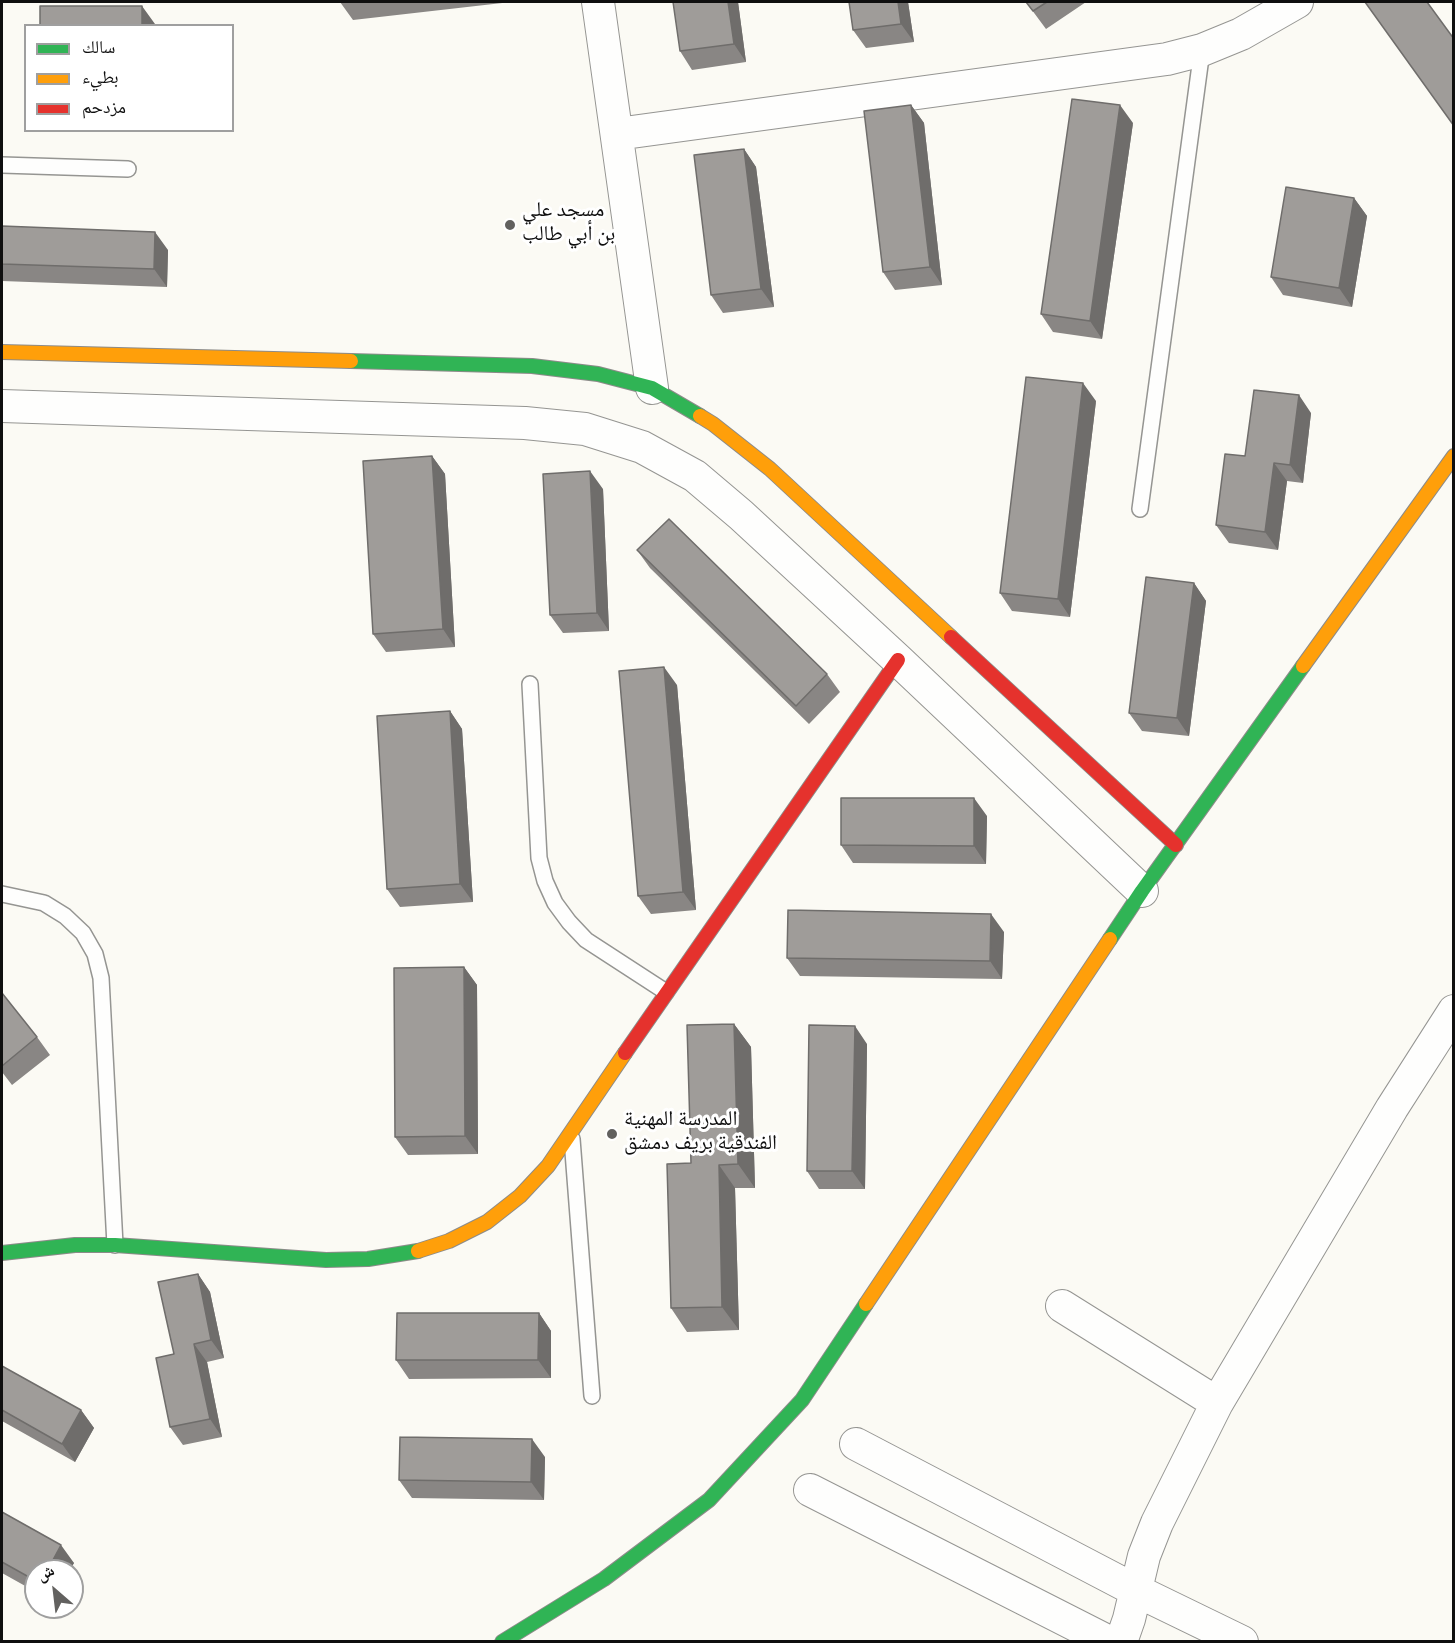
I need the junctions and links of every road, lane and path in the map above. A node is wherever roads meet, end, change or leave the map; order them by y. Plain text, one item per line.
1 (598, 2) edge
2 (1297, 2) edge
3 (1202, 50) junction
4 (617, 134) junction
5 (2, 165) edge
6 (128, 169) dead end
7 (2, 352) edge
8 (652, 388) junction
9 (2, 406) edge
10 (1454, 456) edge
11 (1140, 509) dead end
12 (898, 660) junction
13 (530, 684) dead end
14 (1176, 845) junction
15 (1142, 891) junction
16 (2, 894) edge
17 (666, 992) junction
18 (1454, 1011) edge
19 (572, 1132) junction
20 (115, 1245) junction
21 (2, 1253) edge
22 (1062, 1306) dead end
23 (592, 1396) dead end
24 (1217, 1403) junction
25 (856, 1444) dead end
26 (810, 1490) dead end
27 (1135, 1590) junction
28 (502, 1641) edge
29 (1109, 1641) edge
30 (1121, 1641) edge
31 (1242, 1641) edge

1 - 4 street
2 - 3 street
3 - 4 street
3 - 11 lane
4 - 8 street
5 - 6 lane
7 - 8 street
8 - 14 street
9 - 12 street
10 - 14 street
12 - 15 street
12 - 17 street
13 - 17 lane
14 - 15 street
15 - 28 street
16 - 20 lane
17 - 19 street
18 - 24 street
19 - 20 street
19 - 23 lane
20 - 21 street
22 - 24 street
24 - 27 street
25 - 27 street
26 - 29 street
27 - 30 street
27 - 31 street

